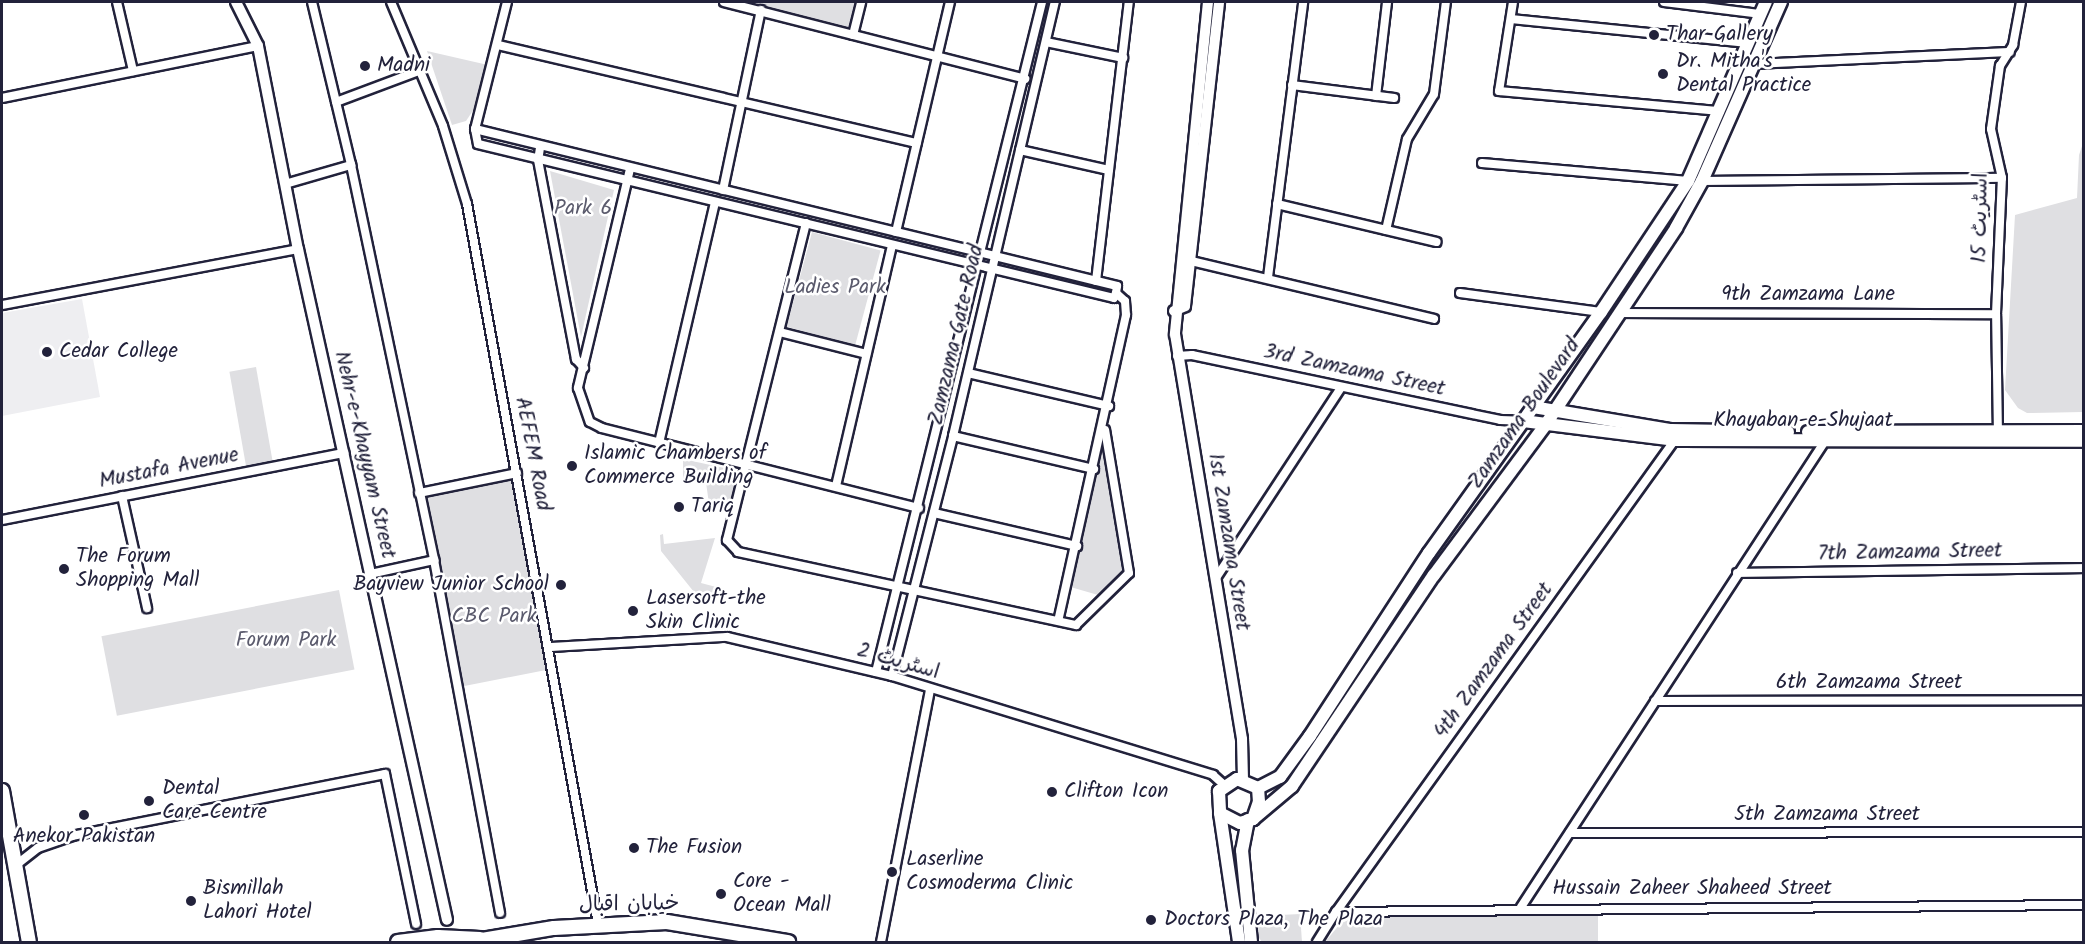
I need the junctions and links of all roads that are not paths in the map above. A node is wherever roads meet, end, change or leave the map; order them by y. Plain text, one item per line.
1 (117, 2) edge
2 (236, 2) edge
3 (312, 2) edge
4 (391, 2) edge
5 (507, 2) edge
6 (724, 2) edge
7 (861, 2) edge
8 (950, 2) edge
9 (1042, 2) edge
10 (1055, 2) edge
11 (1129, 2) edge
12 (1208, 2) edge
13 (1219, 2) edge
14 (1303, 2) edge
15 (1387, 2) edge
16 (1446, 2) edge
17 (1514, 2) edge
18 (1664, 2) edge
19 (1766, 2) edge
20 (1781, 2) edge
21 (2021, 2) edge
22 (761, 10) junction
23 (1761, 14) junction
24 (1511, 19) junction
25 (853, 35) junction
26 (1209, 39) junction
27 (1046, 42) junction
28 (1748, 43) junction
29 (258, 45) junction
30 (498, 45) junction
31 (2010, 51) junction
32 (938, 57) junction
33 (1123, 58) junction
34 (1753, 64) junction
35 (133, 71) junction
36 (419, 71) junction
37 (1025, 79) junction
38 (1292, 85) junction
39 (1376, 96) junction
40 (2, 98) edge
41 (1394, 98) dead end
42 (336, 102) junction
43 (743, 103) junction
44 (1720, 111) junction
45 (475, 129) junction
46 (917, 143) junction
47 (540, 148) junction
48 (1020, 150) junction
49 (538, 160) junction
50 (1482, 164) dead end
51 (351, 165) junction
52 (630, 169) junction
53 (1109, 170) junction
54 (1001, 175) junction
55 (1013, 178) junction
56 (2002, 178) junction
57 (629, 181) junction
58 (1688, 181) junction
59 (1702, 181) junction
60 (285, 184) junction
61 (723, 190) junction
62 (715, 202) junction
63 (1277, 204) junction
64 (854, 222) junction
65 (806, 223) junction
66 (1386, 230) junction
67 (896, 232) junction
68 (853, 234) junction
69 (1437, 242) dead end
70 (892, 245) junction
71 (298, 249) junction
72 (982, 252) junction
73 (993, 255) junction
74 (1186, 259) junction
75 (979, 265) junction
76 (991, 268) junction
77 (1268, 277) junction
78 (1096, 281) junction
79 (1116, 293) junction
80 (1460, 293) dead end
81 (2, 305) edge
82 (1601, 312) junction
83 (1619, 313) junction
84 (1996, 314) junction
85 (1434, 319) dead end
86 (780, 332) junction
87 (866, 354) junction
88 (1177, 356) junction
89 (584, 368) junction
90 (968, 373) junction
91 (1341, 388) junction
92 (945, 398) junction
93 (961, 403) junction
94 (1109, 406) junction
95 (1533, 407) junction
96 (1554, 410) junction
97 (1523, 421) junction
98 (1546, 424) junction
99 (1104, 425) junction
100 (2084, 431) edge
101 (1679, 435) junction
102 (953, 436) junction
103 (1828, 436) junction
104 (1998, 436) junction
105 (2084, 441) edge
106 (659, 443) junction
107 (344, 453) junction
108 (749, 463) junction
109 (1094, 469) junction
110 (517, 473) junction
111 (836, 486) junction
112 (419, 493) junction
113 (122, 496) junction
114 (919, 508) junction
115 (933, 513) junction
116 (2, 520) edge
117 (910, 545) junction
118 (1077, 546) junction
119 (925, 548) junction
120 (434, 560) junction
121 (2084, 568) edge
122 (1737, 573) junction
123 (370, 574) junction
124 (1216, 578) junction
125 (901, 584) junction
126 (915, 588) junction
127 (147, 608) dead end
128 (1058, 621) junction
129 (550, 647) junction
130 (876, 672) junction
131 (892, 676) junction
132 (930, 690) junction
133 (2084, 700) edge
134 (1655, 701) junction
135 (1243, 780) junction
136 (1224, 784) junction
137 (1258, 788) junction
138 (2, 791) edge
139 (1220, 813) junction
140 (1250, 820) junction
141 (2084, 832) edge
142 (1570, 833) junction
143 (16, 864) junction
144 (2084, 904) edge
145 (1521, 907) junction
146 (1336, 912) junction
147 (500, 913) dead end
148 (447, 920) dead end
149 (25, 923) junction
150 (416, 924) dead end
151 (598, 924) junction
152 (475, 941) edge
153 (29, 942) edge
154 (37, 942) edge
155 (398, 942) edge
156 (788, 942) edge
157 (881, 942) edge
158 (1239, 942) edge
159 (1251, 942) edge
160 (1317, 942) edge

1 - 35 street
2 - 29 street, Nehr-e-Khayyam Street
3 - 42 street
4 - 36 street, AEFEM Road
5 - 30 street
6 - 22 street
7 - 25 street
8 - 32 street
9 - 37 street, Zamzama Gate Road
10 - 27 street, Zamzama Gate Road
11 - 33 street
12 - 26 street, 1st Zamzama Street
13 - 26 street, 1st Zamzama Street
14 - 38 street
15 - 39 street
16 - 66 street
17 - 24 street
18 - 23 street
19 - 23 main road, Zamzama Boulevard
20 - 34 main road, Zamzama Boulevard
21 - 31 street, اسٹریٹ 15
22 - 25 street
22 - 43 street
23 - 28 main road, Zamzama Boulevard
24 - 28 street
24 - 44 street
25 - 32 street
26 - 74 street, 1st Zamzama Street
27 - 33 street
27 - 48 street, Zamzama Gate Road
28 - 44 main road, Zamzama Boulevard
29 - 35 street
29 - 60 street, Nehr-e-Khayyam Street
30 - 43 street
30 - 45 street
31 - 34 street
31 - 56 street, اسٹریٹ 15
32 - 37 street
32 - 46 street
33 - 53 street
34 - 59 main road, Zamzama Boulevard
35 - 40 street
36 - 42 street
36 - 110 street, AEFEM Road
37 - 54 street, Zamzama Gate Road
38 - 39 street
38 - 63 street
39 - 41 street
42 - 51 street
43 - 46 street
43 - 61 street
44 - 58 main road, Zamzama Boulevard
45 - 47 street
45 - 49 street
46 - 67 street
47 - 49 street
47 - 52 street
48 - 53 street
48 - 55 street, Zamzama Gate Road
49 - 57 street
49 - 89 street
50 - 58 street
51 - 60 street
51 - 112 street
52 - 57 street
52 - 61 street
53 - 78 street
54 - 55 street
54 - 72 street, Zamzama Gate Road
55 - 73 street, Zamzama Gate Road
56 - 59 street
56 - 84 street, اسٹریٹ 15
57 - 62 street
57 - 89 street
58 - 82 main road, Zamzama Boulevard
59 - 83 main road, Zamzama Boulevard
60 - 71 street, Nehr-e-Khayyam Street
61 - 64 street
62 - 65 street
62 - 106 street
63 - 66 street
63 - 77 street
64 - 67 street
64 - 68 street
65 - 68 street
65 - 86 street
66 - 69 street
67 - 72 street
68 - 70 street
70 - 75 street
70 - 87 street
71 - 81 street
71 - 107 street, Nehr-e-Khayyam Street
72 - 73 street
72 - 75 street, Zamzama Gate Road
73 - 76 street, Zamzama Gate Road
73 - 78 street
74 - 77 street
74 - 88 street, 1st Zamzama Street
75 - 76 street
75 - 92 street, Zamzama Gate Road
76 - 79 street
76 - 90 street, Zamzama Gate Road
77 - 85 street
78 - 79 street
79 - 94 street
80 - 82 street
82 - 95 main road, Zamzama Boulevard
83 - 84 street, 9th Zamzama Lane
83 - 96 main road, Zamzama Boulevard
84 - 104 street, اسٹریٹ 15
86 - 87 street
86 - 108 street
87 - 111 street
88 - 91 street, 3rd Zamzama Street
88 - 124 street, 1st Zamzama Street
89 - 106 street
90 - 93 street, Zamzama Gate Road
90 - 94 street
91 - 97 street, 3rd Zamzama Street
91 - 124 street
92 - 93 street
92 - 114 street, Zamzama Gate Road
93 - 102 street, Zamzama Gate Road
94 - 99 street
95 - 96 main road, Khayaban-e-Shujaat
95 - 97 main road, Zamzama Boulevard
96 - 98 main road, Zamzama Boulevard
96 - 101 main road, Khayaban-e-Shujaat
97 - 98 main road, Khayaban-e-Shujaat
97 - 137 main road, Zamzama Boulevard
98 - 101 main road, Khayaban-e-Shujaat
98 - 140 main road, Zamzama Boulevard
99 - 109 street
99 - 128 street
100 - 104 main road, Khayaban-e-Shujaat
101 - 103 main road, Khayaban-e-Shujaat
101 - 146 street, 4th Zamzama Street
102 - 109 street
102 - 115 street, Zamzama Gate Road
103 - 104 main road, Khayaban-e-Shujaat
103 - 122 street
104 - 105 main road, Khayaban-e-Shujaat
106 - 108 street
107 - 113 street, Mustafa Avenue
107 - 123 street, Nehr-e-Khayyam Street
108 - 111 street
108 - 125 street
109 - 118 street
110 - 112 street
110 - 129 street, AEFEM Road
111 - 114 street
112 - 120 street
113 - 116 street, Mustafa Avenue
113 - 127 street
114 - 117 street, Zamzama Gate Road
115 - 118 street
115 - 119 street, Zamzama Gate Road
117 - 119 street
117 - 125 street, Zamzama Gate Road
118 - 128 street
119 - 126 street, Zamzama Gate Road
120 - 123 street
120 - 147 street
121 - 122 street, 7th Zamzama Street
122 - 134 street
123 - 148 street, Nehr-e-Khayyam Street
124 - 135 street, 1st Zamzama Street
125 - 126 street
125 - 130 street, Zamzama Gate Road
126 - 128 street
126 - 131 street, Zamzama Gate Road
129 - 130 street, اسٹریٹ 2
129 - 151 street, AEFEM Road
130 - 131 street, اسٹریٹ 2
131 - 132 street, اسٹریٹ 2
132 - 136 street, اسٹریٹ 2
132 - 157 street
133 - 134 street, 6th Zamzama Street
134 - 142 street
135 - 136 main road
135 - 137 main road
136 - 139 main road
137 - 140 main road
138 - 143 main road
139 - 140 main road
139 - 158 main road
140 - 159 main road
141 - 142 street, 5th Zamzama Street
142 - 145 street
143 - 149 main road
143 - 150 street
144 - 145 street, Hussain Zaheer Shaheed Street
145 - 146 street, Hussain Zaheer Shaheed Street
146 - 160 street
149 - 153 main road
149 - 154 main road
151 - 152 main road, خیابان اقبال
151 - 156 main road, خیابان اقبال
152 - 155 main road, خیابان اقبال

